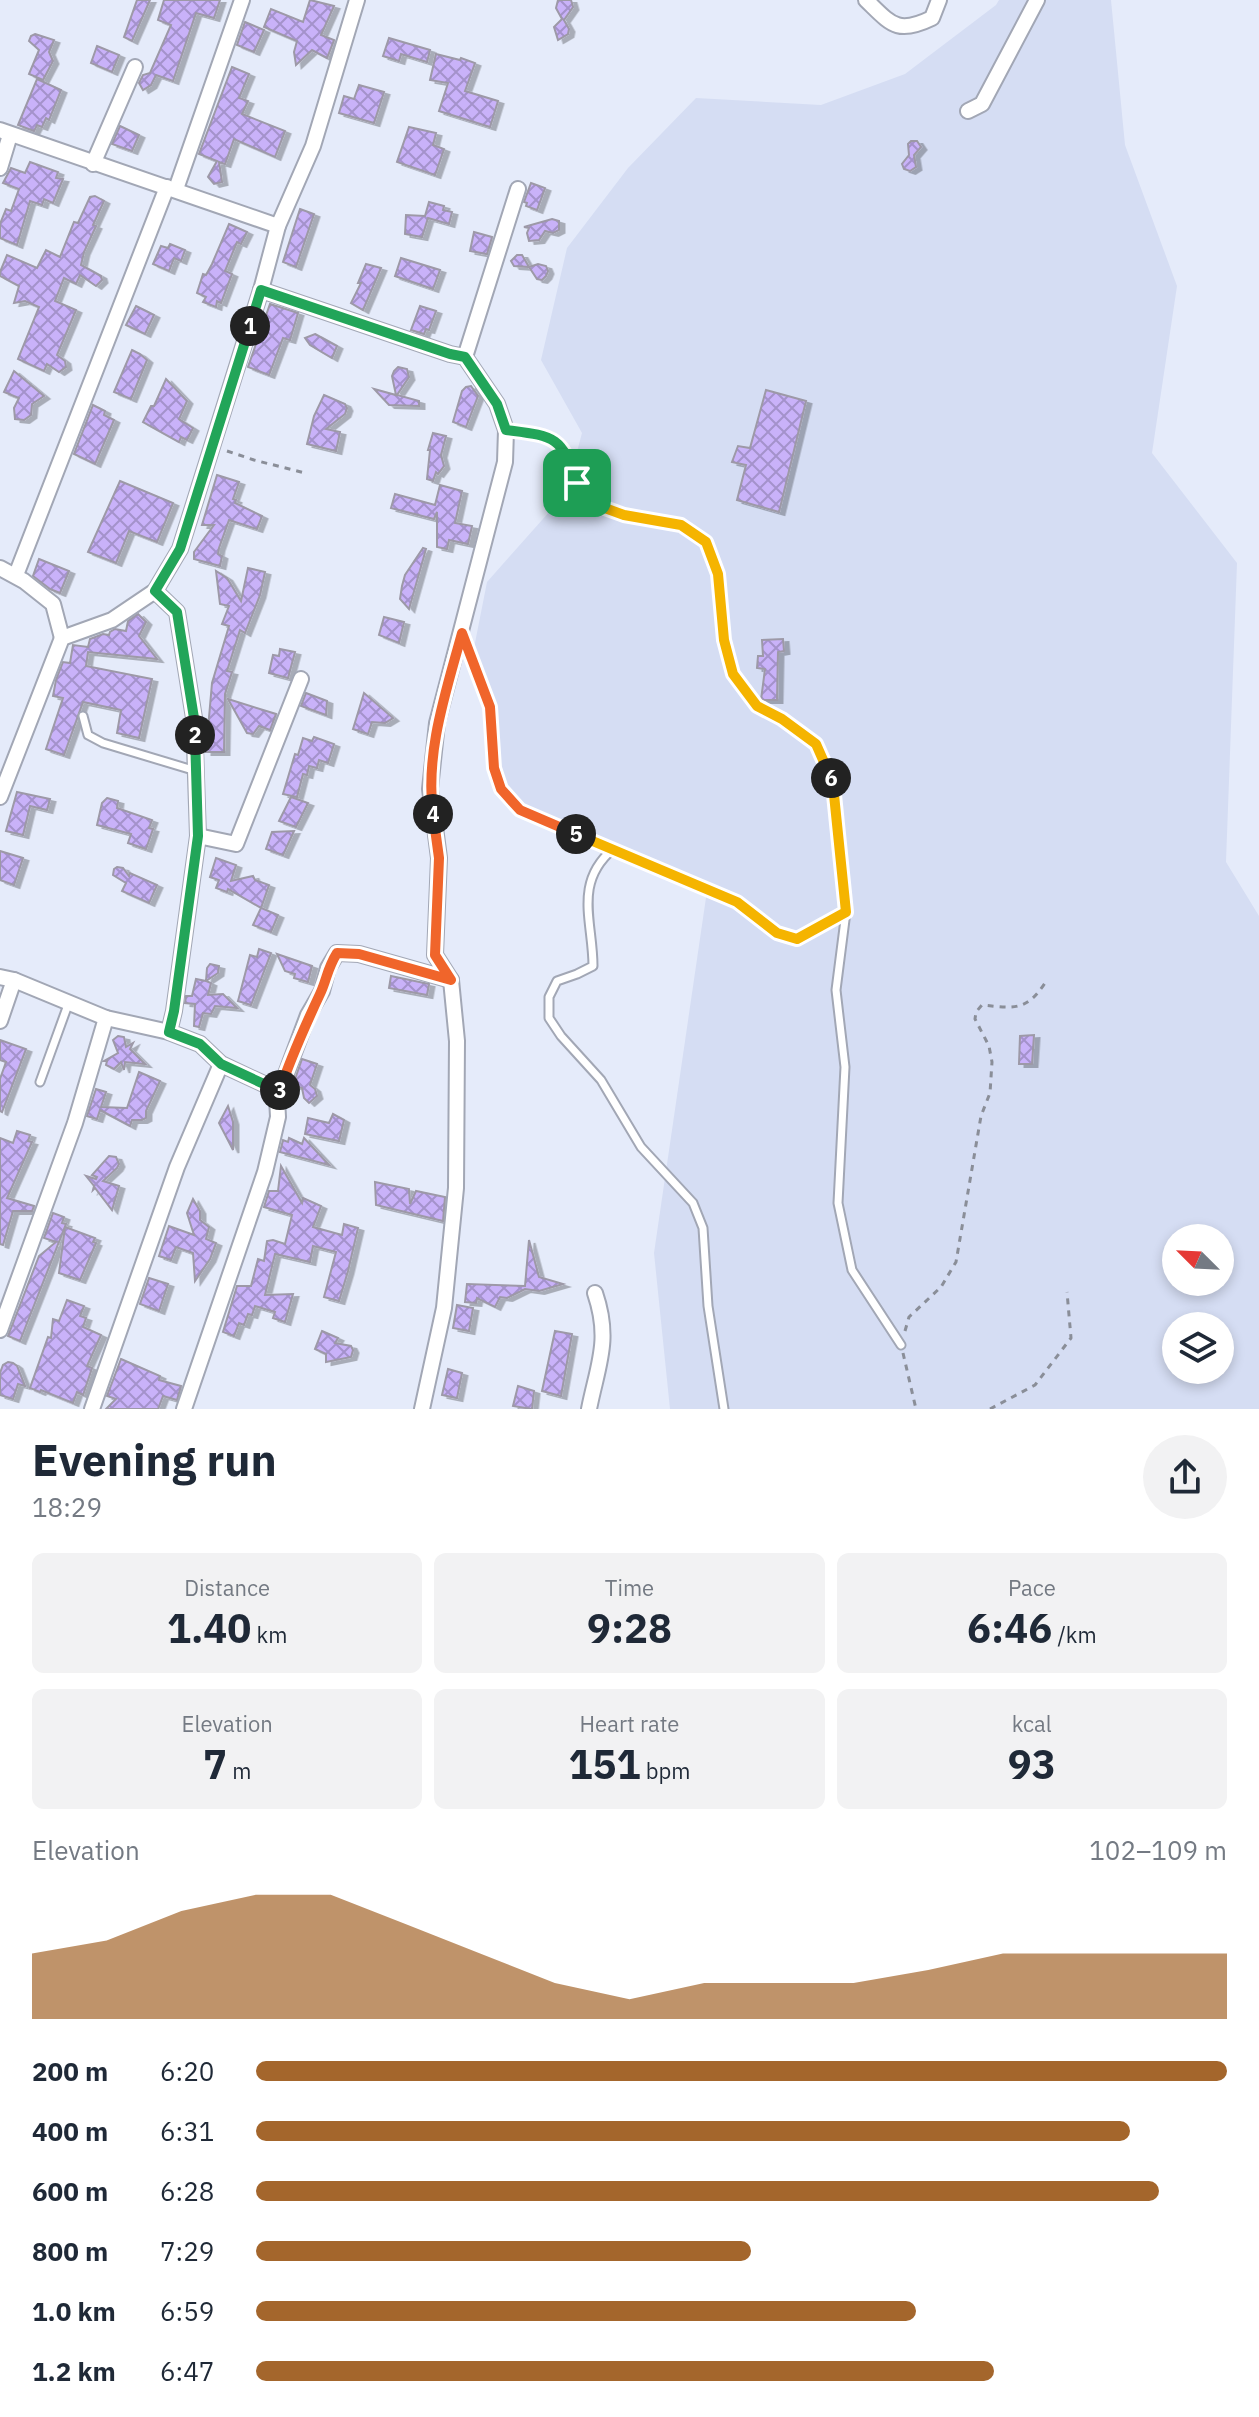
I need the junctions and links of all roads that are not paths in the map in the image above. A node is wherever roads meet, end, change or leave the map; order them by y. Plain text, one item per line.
1 (242, 0) edge
2 (357, 0) edge
3 (866, 0) edge
4 (939, 0) edge
5 (1037, 0) edge
6 (135, 67) dead end
7 (968, 111) dead end
8 (5, 132) edge
9 (93, 164) junction
10 (0, 168) edge
11 (171, 188) junction
12 (518, 189) dead end
13 (278, 226) junction
14 (261, 290) junction
15 (465, 357) junction
16 (506, 430) junction
17 (0, 568) edge
18 (16, 575) junction
19 (155, 591) junction
20 (462, 633) junction
21 (62, 638) junction
22 (301, 679) dead end
23 (83, 716) dead end
24 (196, 771) junction
25 (0, 797) edge
26 (198, 836) junction
27 (613, 849) junction
28 (846, 912) junction
29 (7, 978) edge
30 (451, 980) junction
31 (69, 1002) junction
32 (106, 1018) junction
33 (0, 1021) edge
34 (169, 1032) junction
35 (221, 1064) junction
36 (40, 1082) dead end
37 (277, 1098) junction
38 (595, 1293) dead end
39 (0, 1330) edge
40 (901, 1345) road end
41 (92, 1409) edge
42 (184, 1409) edge
43 (422, 1409) edge
44 (589, 1409) edge
45 (724, 1409) edge

1 - 11 street
2 - 13 street
3 - 4 street
5 - 7 street
6 - 9 street
8 - 9 street
8 - 10 street
9 - 11 street
11 - 13 street
11 - 18 street
12 - 15 street
13 - 14 street
14 - 15 street
14 - 19 street
15 - 16 street
16 - 20 street
16 - 28 lane
17 - 18 street
18 - 21 street
19 - 21 street
19 - 24 street
20 - 27 lane
20 - 30 street
21 - 25 street
22 - 26 street
23 - 24 lane
24 - 26 street
26 - 34 street
27 - 28 lane
27 - 45 lane
28 - 40 lane
29 - 31 street
29 - 33 street
30 - 37 street
30 - 43 street
31 - 32 street
31 - 36 lane
32 - 34 street
32 - 39 street
34 - 35 street
35 - 37 street
35 - 41 street
37 - 42 street
38 - 44 street

